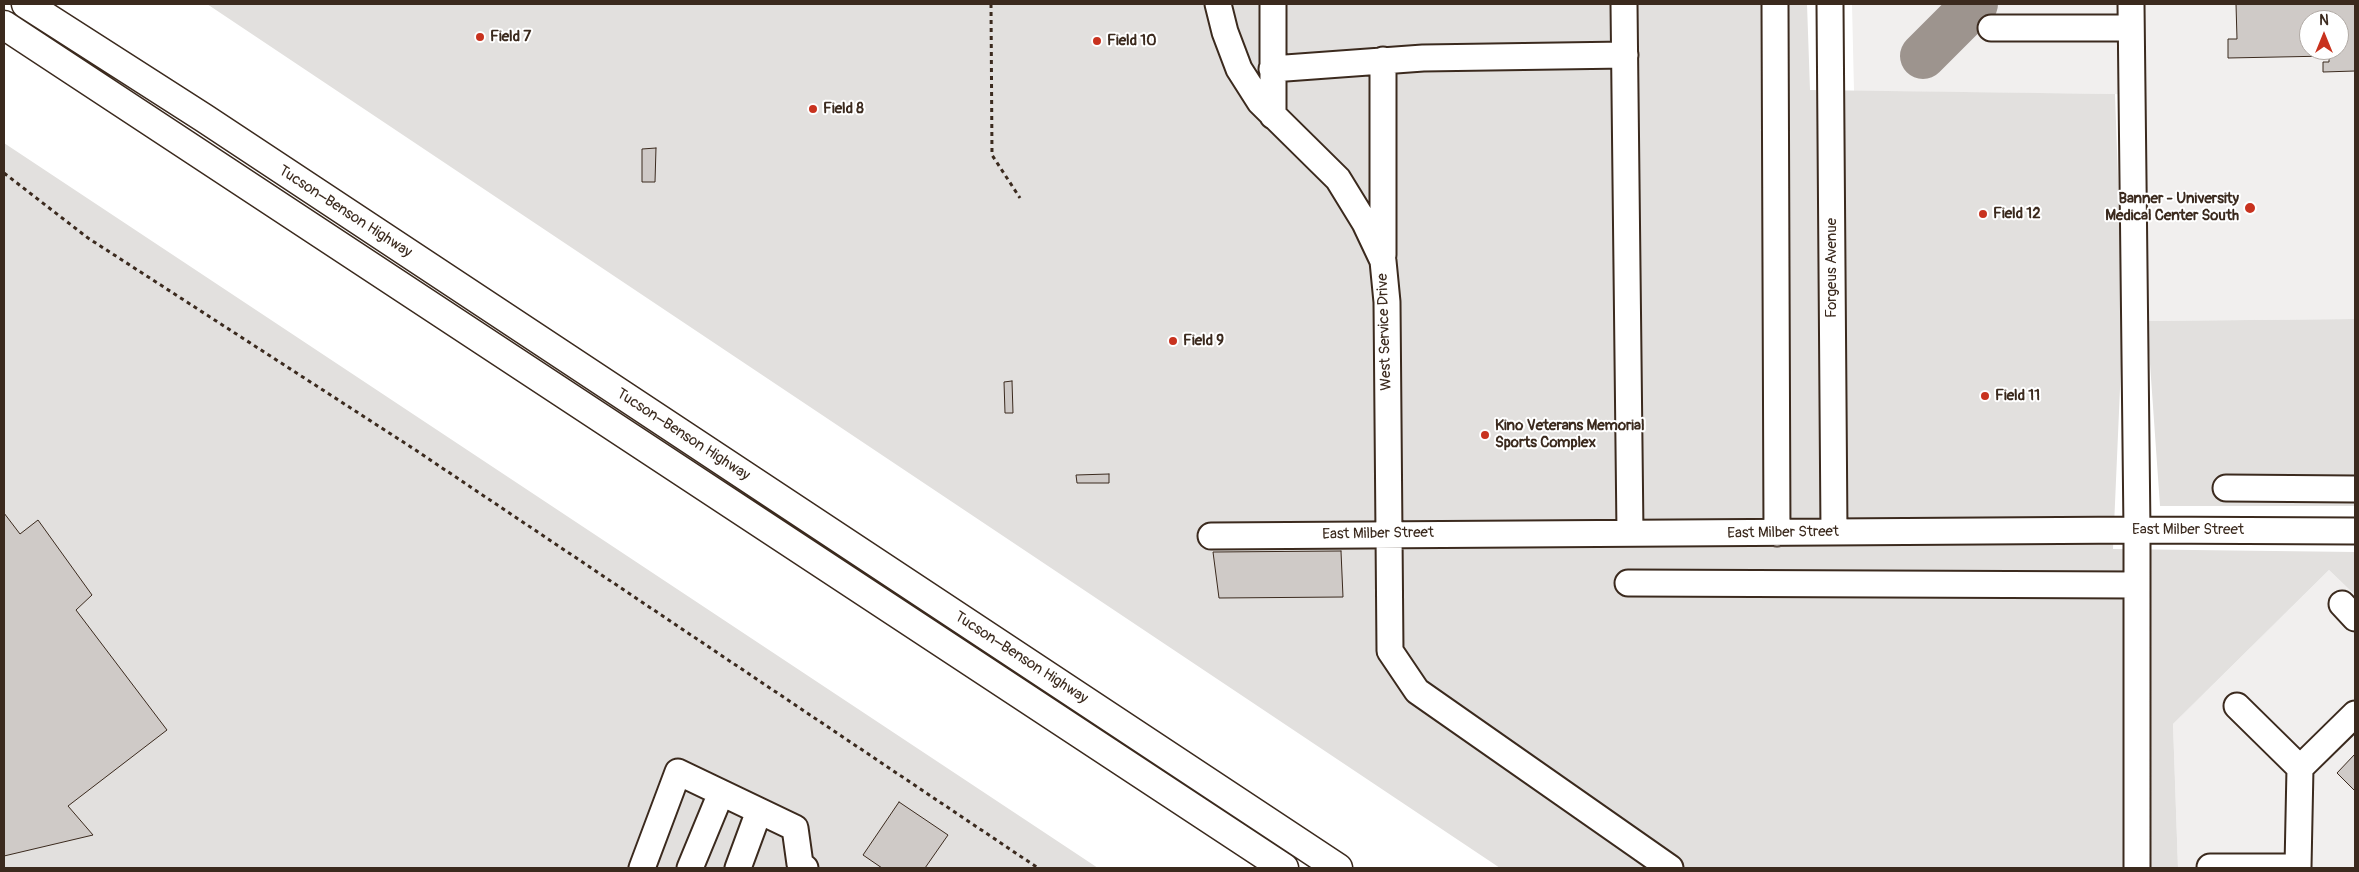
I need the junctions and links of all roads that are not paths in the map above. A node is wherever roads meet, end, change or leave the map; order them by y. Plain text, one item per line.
1 (26, 4) edge
2 (56, 4) edge
3 (1218, 4) edge
4 (1273, 4) edge
5 (1624, 4) edge
6 (1775, 4) edge
7 (1830, 4) edge
8 (2131, 4) edge
9 (4, 25) edge
10 (1991, 28) dead end
11 (2131, 28) junction
12 (1625, 55) junction
13 (1383, 60) junction
14 (1272, 69) junction
15 (1272, 116) junction
16 (204, 118) junction
17 (1383, 261) junction
18 (2226, 488) dead end
19 (2355, 489) edge
20 (2137, 530) junction
21 (1834, 532) junction
22 (2355, 532) edge
23 (1630, 533) junction
24 (1777, 533) junction
25 (1389, 534) junction
26 (1211, 536) dead end
27 (1628, 583) dead end
28 (2136, 585) junction
29 (2237, 706) dead end
30 (2355, 714) edge
31 (2300, 768) junction
32 (721, 793) junction
33 (759, 811) junction
34 (801, 867) edge
35 (2210, 867) edge
36 (642, 868) edge
37 (690, 868) edge
38 (738, 868) edge
39 (1284, 868) edge
40 (1338, 868) edge
41 (1670, 868) edge
42 (2136, 868) edge
43 (2298, 868) edge

1 - 16 highway, Tucson–Benson Highway
2 - 16 highway
3 - 15 street, West Service Drive
4 - 14 street
5 - 12 street
6 - 24 street
7 - 21 street, Forgeus Avenue
8 - 11 street
9 - 39 highway, Tucson–Benson Highway
10 - 11 street
11 - 20 street
12 - 13 street
12 - 23 street
13 - 14 street
13 - 17 street
14 - 15 street
15 - 17 street, West Service Drive
16 - 40 highway, Tucson–Benson Highway
17 - 25 street, West Service Drive
18 - 19 street
20 - 21 street, East Milber Street
20 - 22 street, East Milber Street
20 - 28 street
21 - 24 street, East Milber Street
23 - 24 street, East Milber Street
23 - 25 street, East Milber Street
25 - 26 street, East Milber Street
25 - 41 street, West Service Drive
27 - 28 street
28 - 42 street
29 - 31 street
30 - 31 street
31 - 43 street
32 - 33 street
32 - 36 street
32 - 37 street
33 - 34 street
33 - 38 street
35 - 43 street

